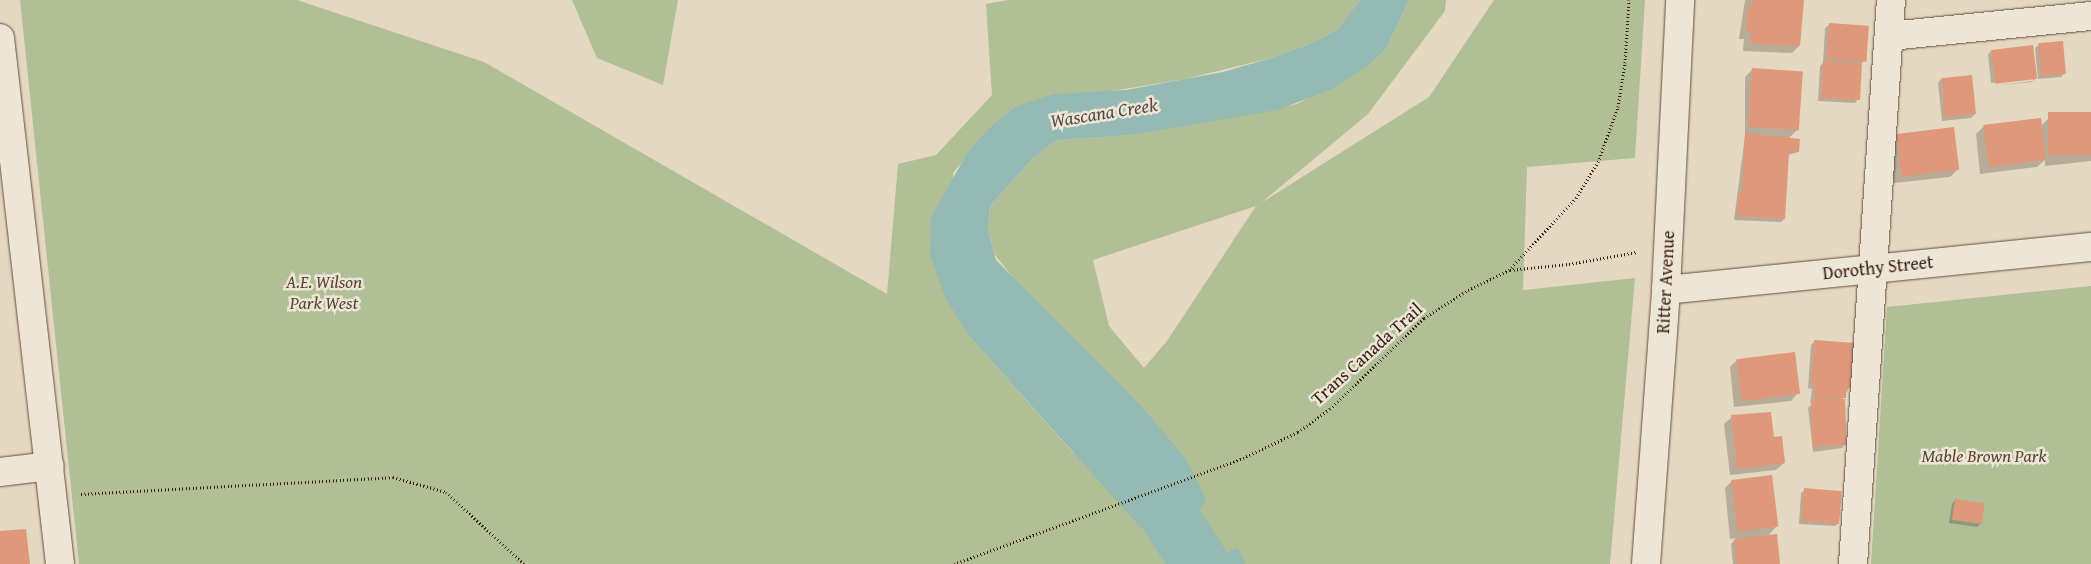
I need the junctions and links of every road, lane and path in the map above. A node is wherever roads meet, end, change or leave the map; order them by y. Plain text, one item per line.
1 (1629, 0) edge
2 (1680, 0) edge
3 (1891, 0) edge
4 (2091, 16) edge
5 (1890, 36) junction
6 (0, 38) edge
7 (6, 151) edge
8 (1668, 244) junction
9 (2091, 247) edge
10 (1872, 268) junction
11 (1509, 270) junction
12 (1666, 290) junction
13 (50, 466) junction
14 (0, 472) edge
15 (53, 496) junction
16 (60, 564) edge
17 (524, 564) edge
18 (954, 564) edge
19 (1646, 564) edge
20 (1853, 564) edge

1 - 11 path, Trans Canada Trail
2 - 8 street, Ritter Avenue
3 - 5 street
4 - 5 street
5 - 10 street
6 - 7 street
7 - 13 street
8 - 11 path
8 - 12 street, Ritter Avenue
9 - 10 street, Dorothy Street
10 - 12 street, Dorothy Street
10 - 20 street
11 - 18 path, Trans Canada Trail
12 - 19 street, Ritter Avenue
13 - 14 street
13 - 15 street
15 - 16 street
15 - 17 path

